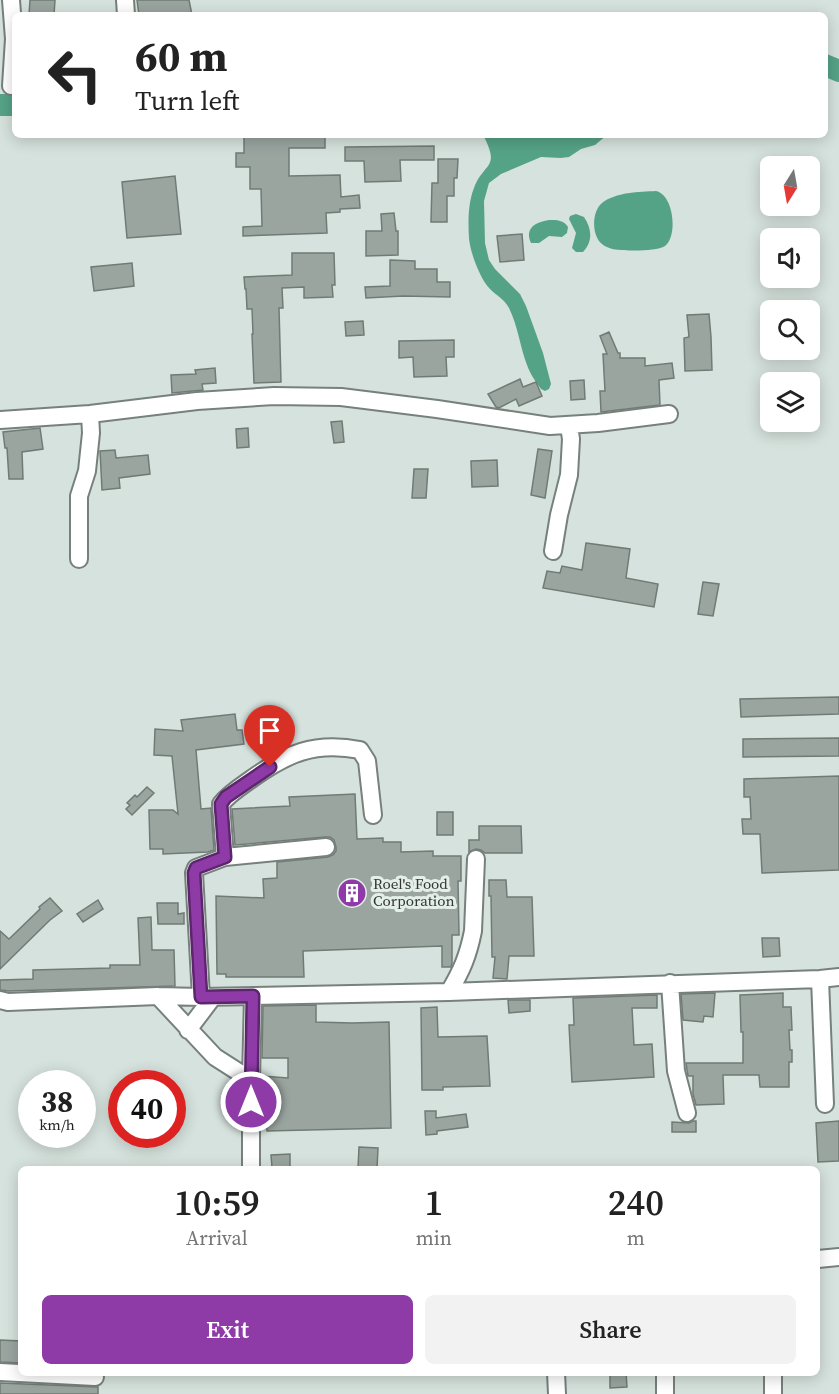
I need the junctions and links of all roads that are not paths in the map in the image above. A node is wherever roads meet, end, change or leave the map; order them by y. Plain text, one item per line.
1 (12, 70) edge
2 (11, 86) dead end
3 (90, 414) junction
4 (669, 414) dead end
5 (0, 420) edge
6 (569, 426) junction
7 (553, 551) dead end
8 (79, 559) dead end
9 (373, 815) dead end
10 (326, 847) dead end
11 (225, 857) junction
12 (476, 860) dead end
13 (839, 977) edge
14 (820, 979) junction
15 (670, 983) junction
16 (449, 992) junction
17 (158, 996) junction
18 (253, 996) junction
19 (207, 997) junction
20 (0, 1000) edge
21 (188, 1030) junction
22 (251, 1080) junction
23 (825, 1104) dead end
24 (687, 1113) dead end
25 (251, 1166) edge
26 (839, 1257) edge
27 (820, 1258) edge
28 (0, 1372) edge
29 (18, 1373) edge
30 (76, 1376) edge
31 (556, 1376) edge
32 (664, 1376) edge
33 (773, 1376) edge
34 (95, 1377) dead end
35 (557, 1394) edge
36 (665, 1394) edge
37 (773, 1394) edge

1 - 2 street
3 - 5 street
3 - 6 street
3 - 8 street
4 - 6 street
6 - 7 street
9 - 11 street
10 - 11 street
11 - 19 street
12 - 16 street
13 - 14 street
14 - 15 street
14 - 23 street
15 - 16 street
15 - 24 street
16 - 18 street
17 - 19 street
17 - 20 street
17 - 21 street
18 - 19 street
18 - 22 street
19 - 21 street
21 - 22 street
22 - 25 street
26 - 27 street
28 - 29 street
30 - 34 street
31 - 35 street
32 - 36 street
33 - 37 street

